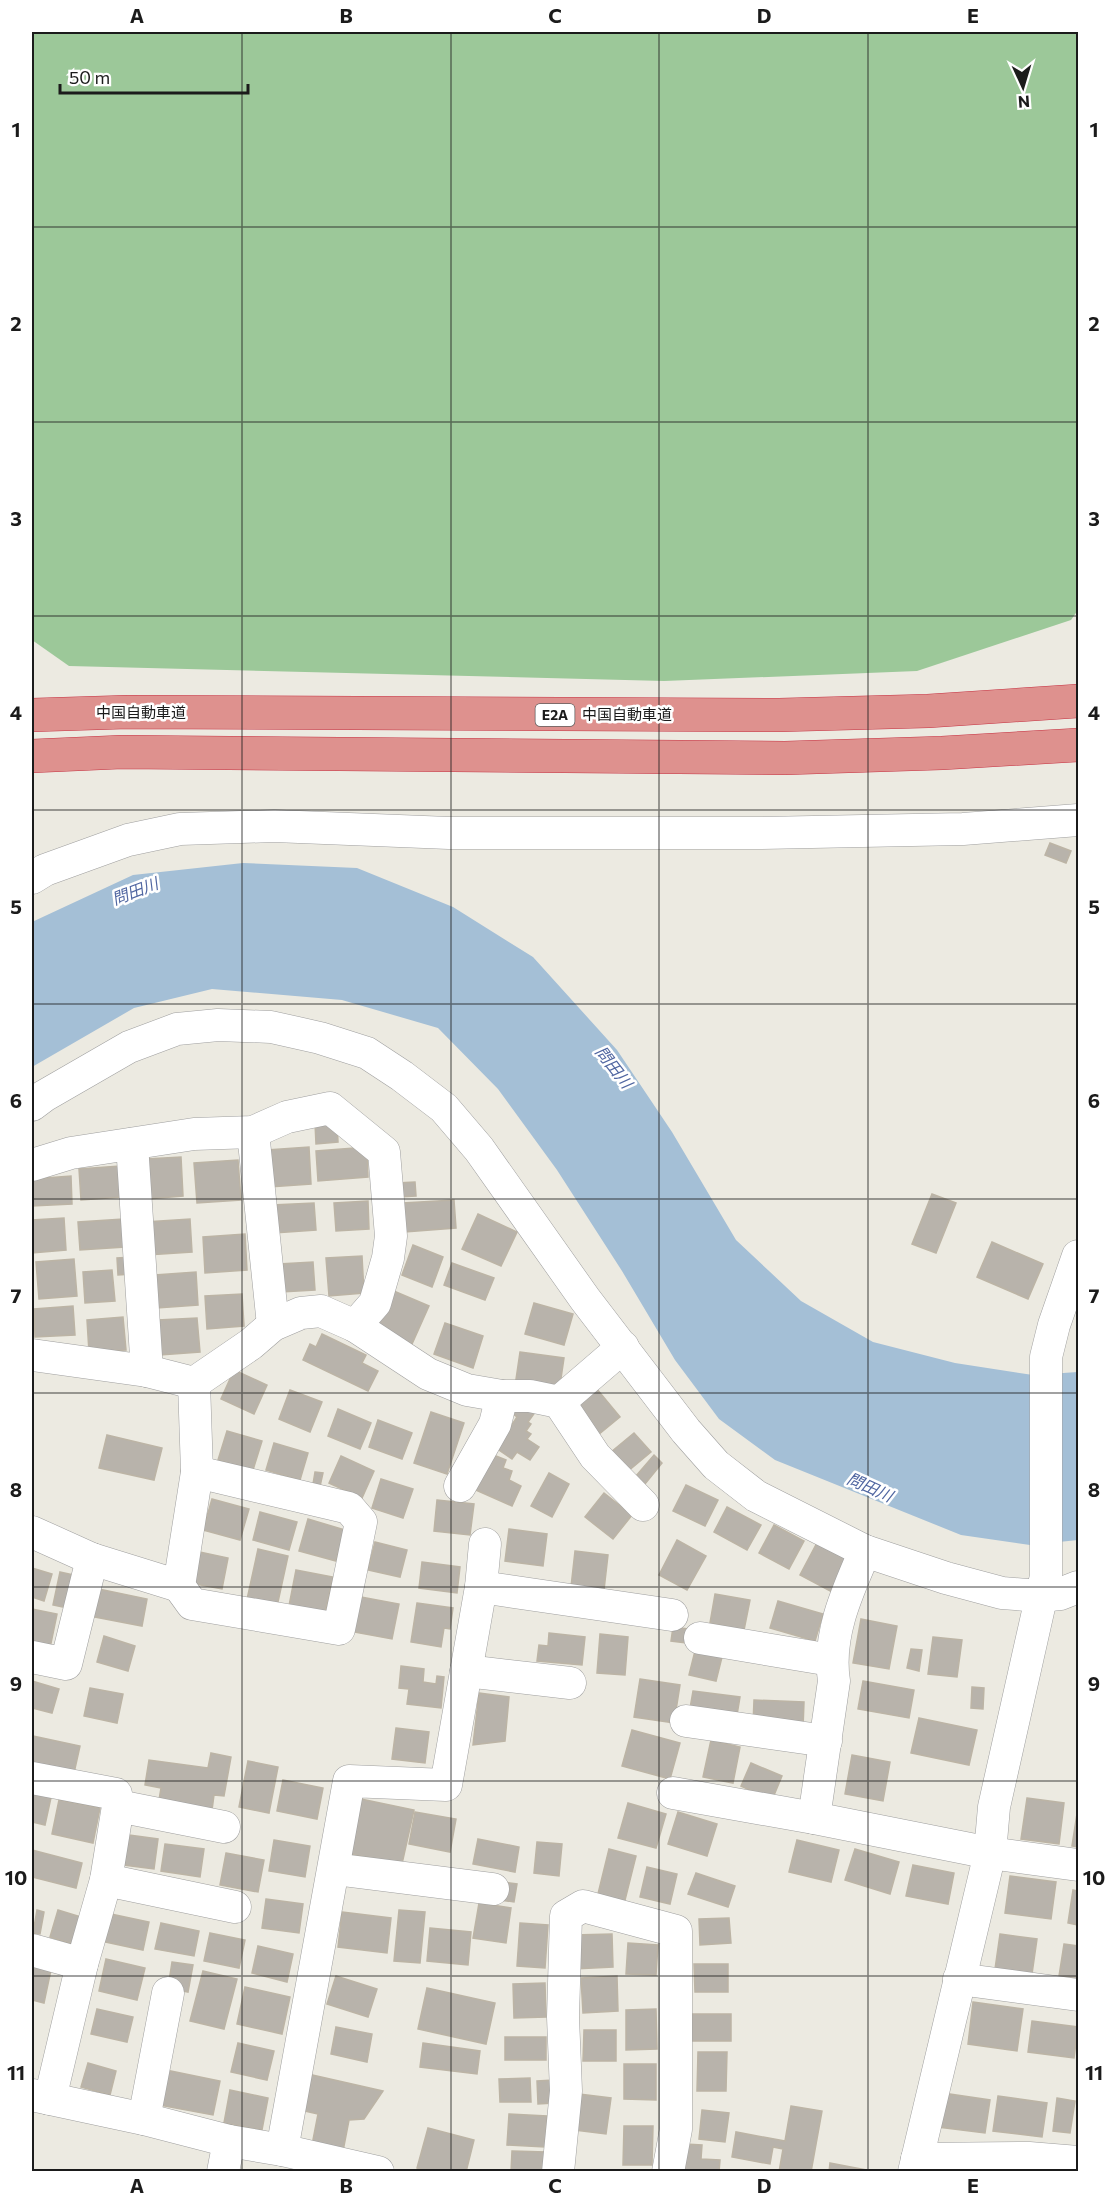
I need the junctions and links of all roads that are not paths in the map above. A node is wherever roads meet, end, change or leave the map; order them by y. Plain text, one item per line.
1 (1078, 701) edge
2 (32, 715) edge
3 (1078, 745) edge
4 (32, 756) edge
5 (1078, 820) edge
6 (32, 878) edge
7 (32, 1105) edge
8 (253, 1132) junction
9 (132, 1144) junction
10 (32, 1165) edge
11 (1078, 1256) edge
12 (273, 1325) junction
13 (355, 1326) junction
14 (623, 1347) junction
15 (32, 1355) edge
16 (147, 1371) junction
17 (194, 1383) junction
18 (502, 1396) junction
19 (558, 1402) junction
20 (197, 1472) junction
21 (460, 1486) dead end
22 (642, 1505) dead end
23 (32, 1532) edge
24 (485, 1544) dead end
25 (865, 1551) junction
26 (92, 1559) junction
27 (1043, 1586) junction
28 (179, 1587) junction
29 (481, 1587) junction
30 (1078, 1587) edge
31 (672, 1615) dead end
32 (700, 1638) dead end
33 (32, 1657) edge
34 (831, 1660) junction
35 (466, 1671) junction
36 (570, 1683) dead end
37 (686, 1721) dead end
38 (826, 1741) junction
39 (32, 1778) edge
40 (674, 1793) dead end
41 (118, 1806) junction
42 (814, 1818) junction
43 (224, 1827) dead end
44 (990, 1853) junction
45 (1078, 1865) edge
46 (334, 1869) junction
47 (106, 1880) junction
48 (493, 1889) dead end
49 (235, 1906) dead end
50 (32, 1950) edge
51 (82, 1964) junction
52 (958, 1979) junction
53 (168, 1993) dead end
54 (1078, 1995) edge
55 (41, 2097) edge
56 (144, 2119) junction
57 (229, 2141) junction
58 (282, 2150) junction
59 (1078, 2162) edge
60 (915, 2165) edge
61 (224, 2172) edge
62 (378, 2172) edge
63 (558, 2172) edge
64 (668, 2172) edge

1 - 2 highway, 中国自動車道 / E2A
3 - 4 highway
5 - 6 street
7 - 14 street
8 - 9 street
8 - 12 street
8 - 13 street
9 - 10 street
9 - 16 street
11 - 27 street
12 - 13 street
12 - 17 street
13 - 18 street
14 - 19 street
14 - 25 street
15 - 16 street
16 - 17 street
17 - 20 street
18 - 19 street
18 - 21 street
19 - 22 street
20 - 28 street
20 - 28 street
23 - 26 street
24 - 29 street
25 - 27 street
25 - 34 street
26 - 28 street
26 - 33 street
27 - 30 street
27 - 44 street
29 - 31 street
29 - 35 street
32 - 34 street
34 - 38 street
35 - 36 street
35 - 46 street
37 - 38 street
38 - 42 street
39 - 41 street
40 - 42 street
41 - 43 street
41 - 47 street
42 - 44 street
44 - 45 street
44 - 52 street
46 - 48 street
46 - 58 street
47 - 49 street
47 - 51 street
50 - 51 street
51 - 55 street
52 - 54 street
52 - 60 street
53 - 56 street
55 - 56 street
56 - 57 street
57 - 58 street
57 - 61 street
58 - 62 street
59 - 60 street
63 - 64 street

